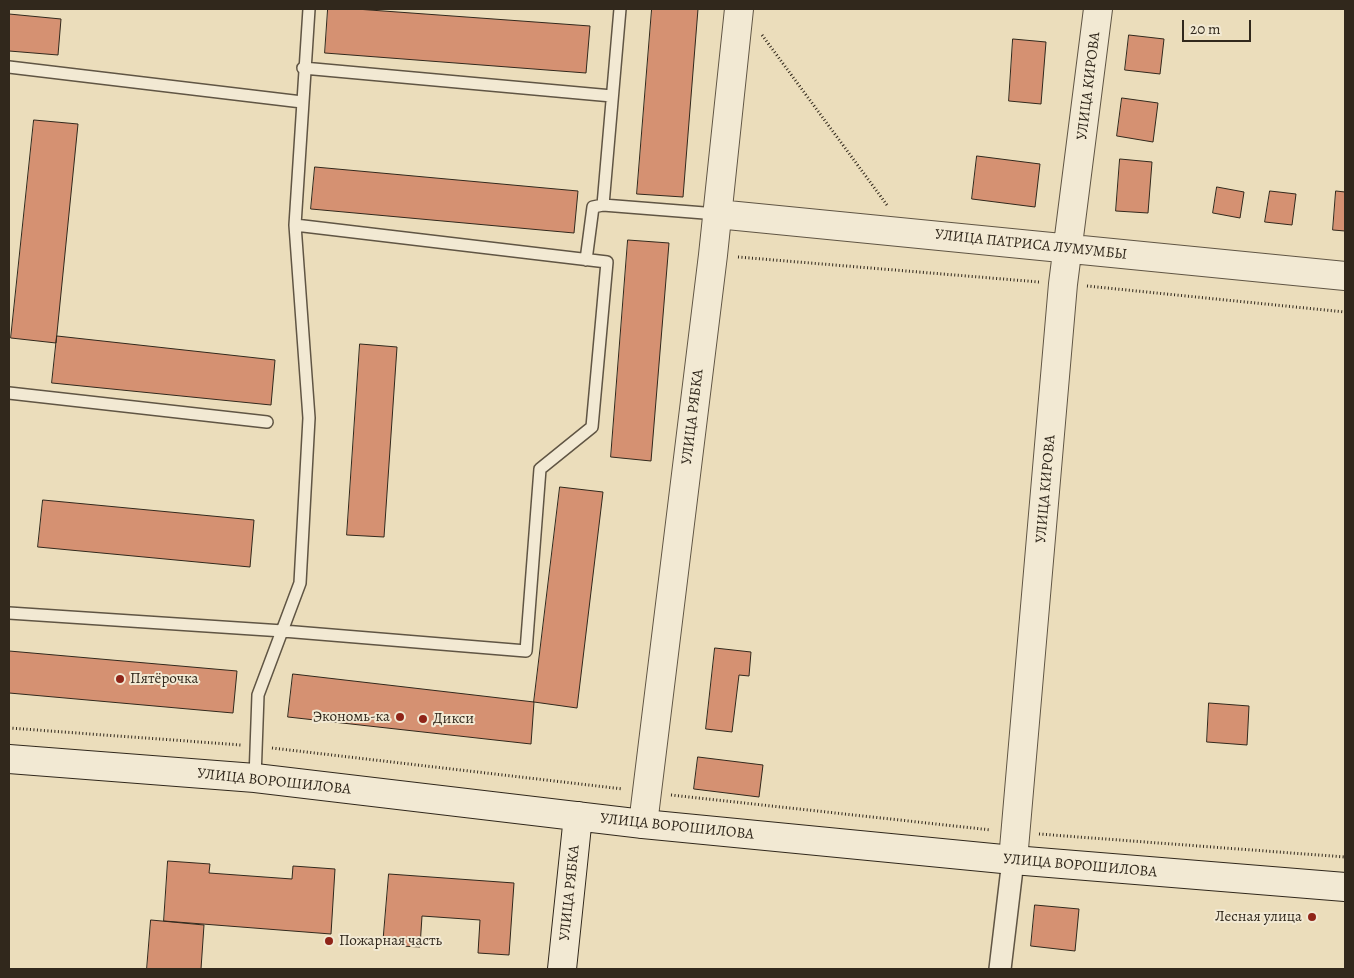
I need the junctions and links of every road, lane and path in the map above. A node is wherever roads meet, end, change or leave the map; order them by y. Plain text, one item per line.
1 (309, 9) edge
2 (620, 9) edge
3 (739, 9) edge
4 (1098, 9) edge
5 (761, 33) dead end
6 (9, 67) edge
7 (303, 68) junction
8 (612, 96) junction
9 (302, 102) junction
10 (603, 205) junction
11 (881, 209) dead end
12 (717, 214) junction
13 (295, 225) junction
14 (1068, 249) junction
15 (713, 255) junction
16 (586, 260) junction
17 (1345, 276) edge
18 (1063, 284) junction
19 (1345, 312) edge
20 (9, 393) edge
21 (267, 422) dead end
22 (9, 613) edge
23 (283, 631) junction
24 (9, 728) edge
25 (256, 746) junction
26 (9, 759) edge
27 (255, 778) junction
28 (647, 792) junction
29 (578, 816) junction
30 (643, 824) junction
31 (1016, 832) junction
32 (1345, 857) edge
33 (1013, 860) junction
34 (1345, 887) edge
35 (562, 969) edge
36 (1000, 969) edge

1 - 7 lane
2 - 8 lane
3 - 12 street, УЛИЦА РЯБКА
4 - 14 street, УЛИЦА КИРОВА
5 - 11 path
6 - 9 lane
7 - 8 lane
7 - 9 lane
8 - 10 lane
9 - 13 lane
10 - 12 lane
10 - 16 lane
12 - 14 street, УЛИЦА ПАТРИСА ЛУМУМБЫ
12 - 15 street, УЛИЦА РЯБКА
13 - 16 lane
13 - 23 lane
14 - 17 street, УЛИЦА ПАТРИСА ЛУМУМБЫ
14 - 18 street, УЛИЦА КИРОВА
15 - 18 path
15 - 28 street, УЛИЦА РЯБКА
16 - 23 lane
18 - 19 path
18 - 31 street, УЛИЦА КИРОВА
20 - 21 lane
22 - 23 lane
23 - 25 lane
24 - 25 path
25 - 27 lane
25 - 28 path
26 - 27 street, УЛИЦА ВОРОШИЛОВА
27 - 29 street, УЛИЦА ВОРОШИЛОВА
28 - 30 street, УЛИЦА РЯБКА
28 - 31 path
29 - 30 street, УЛИЦА ВОРОШИЛОВА
29 - 35 street, УЛИЦА РЯБКА
30 - 33 street, УЛИЦА ВОРОШИЛОВА
31 - 32 path
31 - 33 street, УЛИЦА КИРОВА
33 - 34 street, УЛИЦА ВОРОШИЛОВА
33 - 36 street, УЛИЦА КИРОВА

